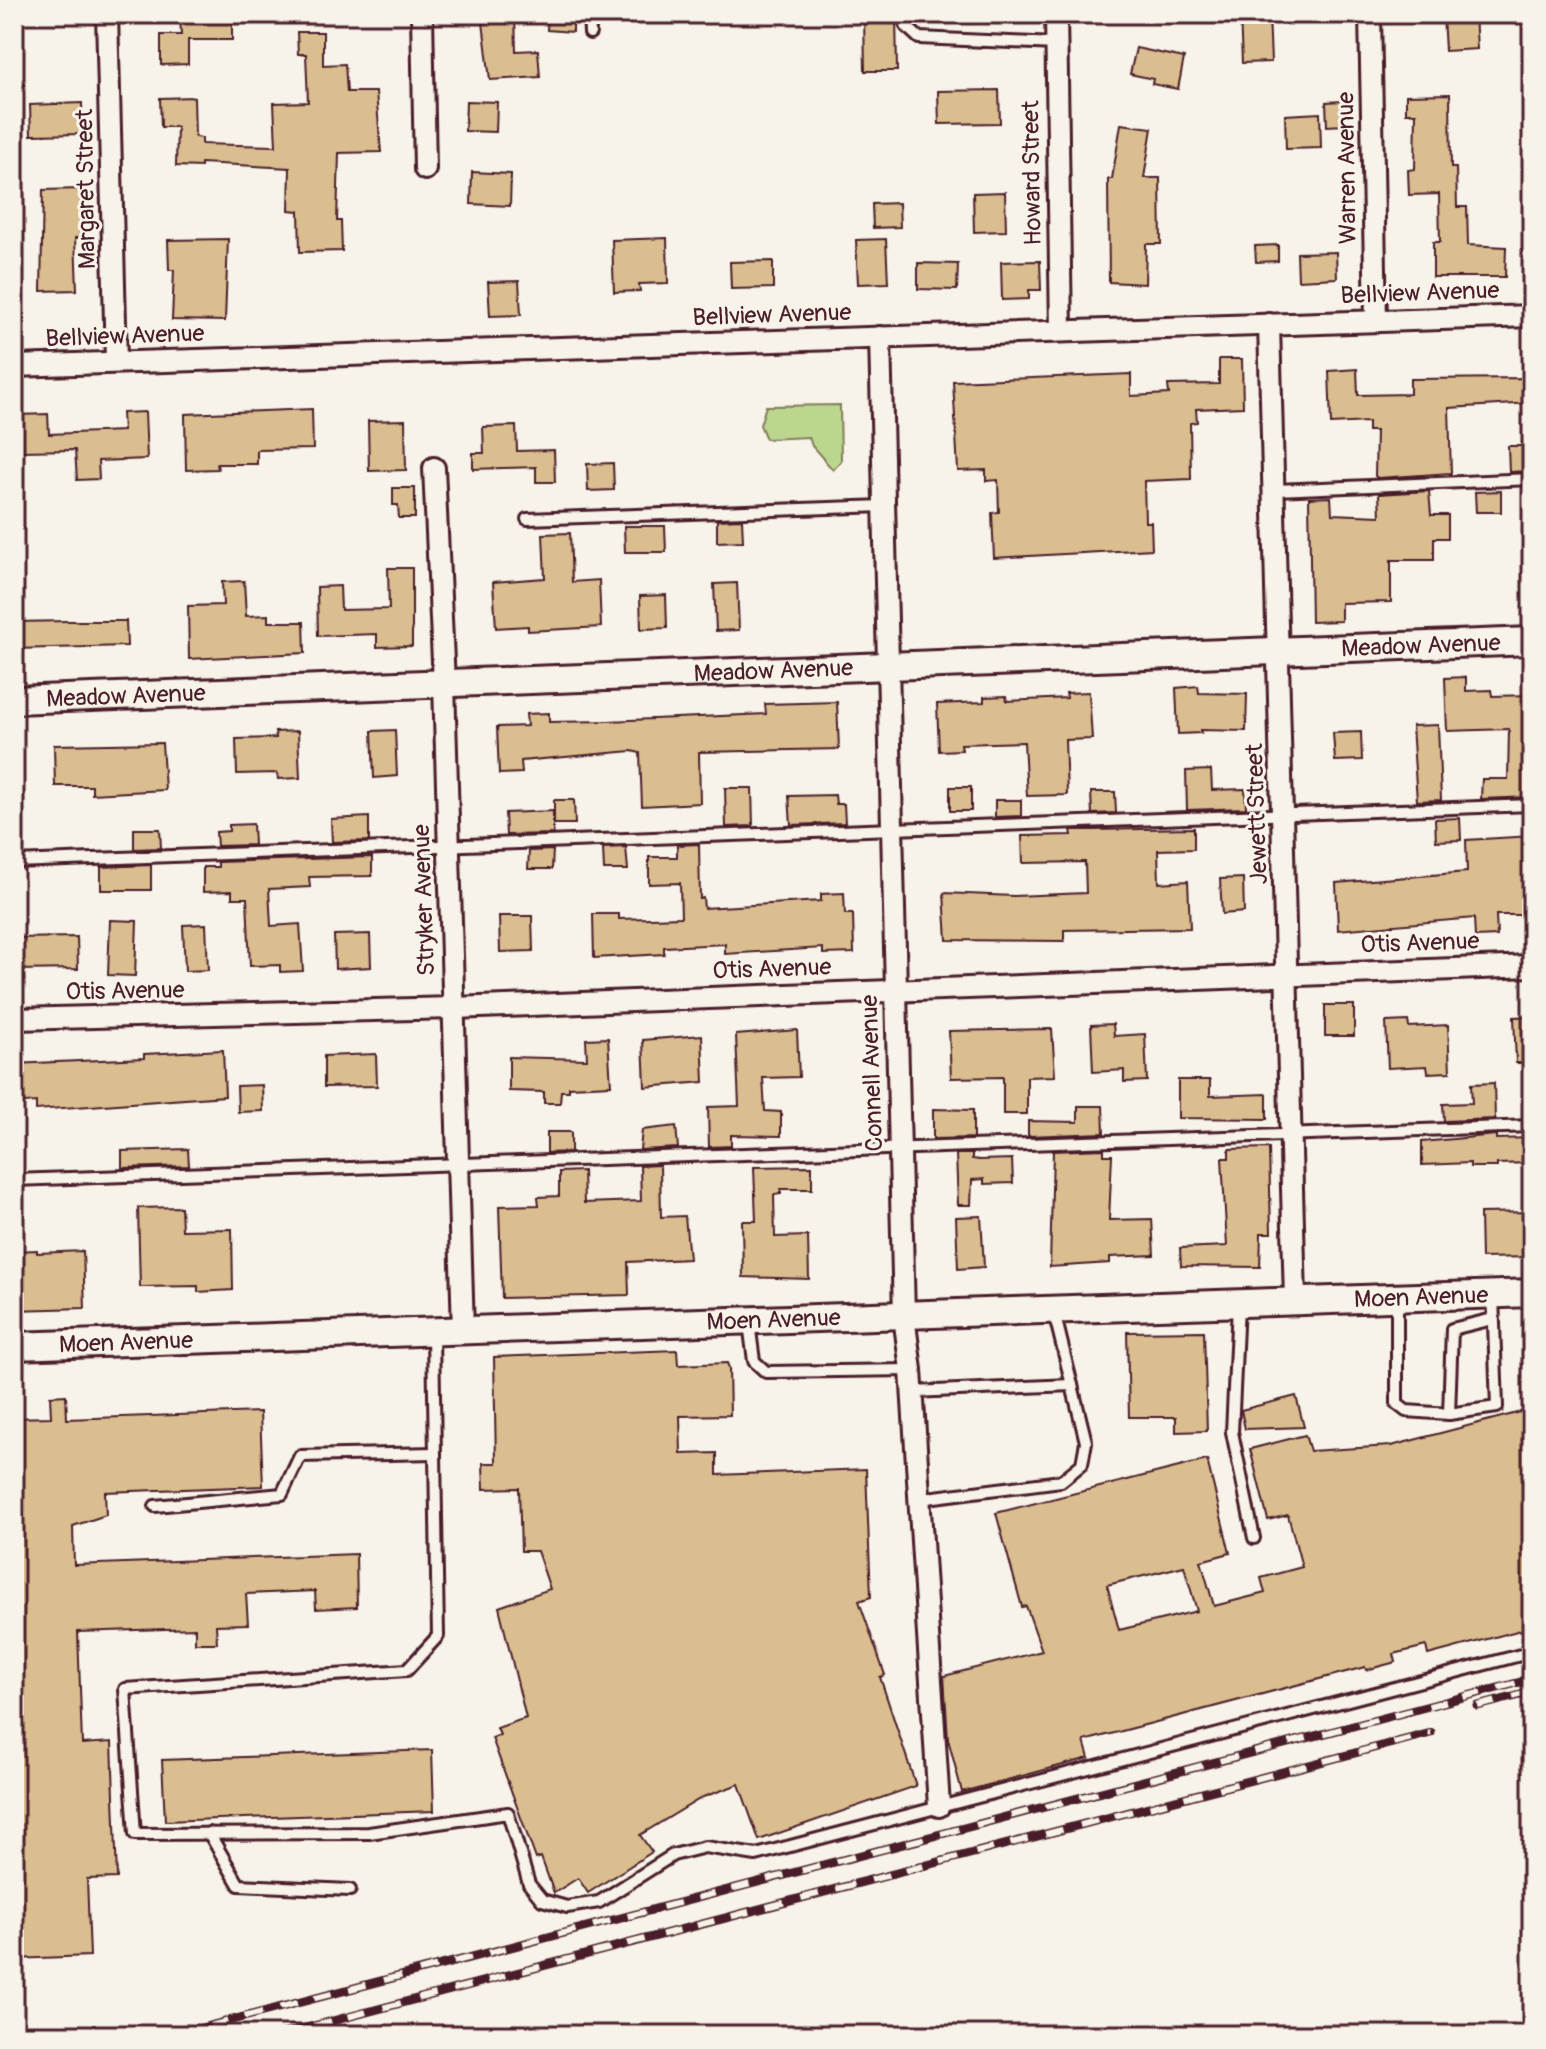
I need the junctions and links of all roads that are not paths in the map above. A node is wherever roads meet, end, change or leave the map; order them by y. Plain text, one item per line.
1 (107, 14) edge
2 (422, 14) edge
3 (589, 14) edge
4 (904, 14) edge
5 (1056, 14) edge
6 (1370, 14) edge
7 (590, 33) dead end
8 (1056, 44) junction
9 (425, 169) dead end
10 (1532, 316) edge
11 (1376, 321) junction
12 (1269, 324) junction
13 (1061, 331) junction
14 (880, 337) junction
15 (116, 362) junction
16 (14, 366) edge
17 (434, 468) dead end
18 (1532, 479) edge
19 (1276, 490) junction
20 (884, 506) junction
21 (527, 519) dead end
22 (1532, 641) edge
23 (1278, 651) junction
24 (887, 666) junction
25 (444, 683) junction
26 (14, 700) edge
27 (1532, 805) edge
28 (1284, 814) junction
29 (891, 829) junction
30 (448, 846) junction
31 (14, 862) edge
32 (1532, 966) edge
33 (1288, 973) junction
34 (895, 990) junction
35 (454, 1008) junction
36 (14, 1019) edge
37 (1532, 1126) edge
38 (1293, 1134) junction
39 (900, 1151) junction
40 (458, 1165) junction
41 (14, 1180) edge
42 (1532, 1293) edge
43 (1397, 1297) junction
44 (1295, 1301) junction
45 (1238, 1303) junction
46 (1493, 1306) junction
47 (1054, 1310) junction
48 (904, 1316) junction
49 (749, 1321) junction
50 (463, 1331) junction
51 (433, 1332) junction
52 (14, 1346) edge
53 (911, 1370) junction
54 (1072, 1385) junction
55 (913, 1392) junction
56 (1449, 1414) junction
57 (435, 1453) junction
58 (919, 1499) junction
59 (155, 1506) dead end
60 (1254, 1538) dead end
61 (1532, 1652) edge
62 (939, 1806) junction
63 (209, 1833) junction
64 (350, 1890) dead end

1 - 15 street, Margaret Street
2 - 9 street
3 - 7 lane
4 - 8 lane
5 - 8 street, Howard Street
6 - 11 street, Warren Avenue
8 - 13 street, Howard Street
10 - 11 street, Bellview Avenue
11 - 12 street, Bellview Avenue
12 - 13 street, Bellview Avenue
12 - 19 street, Jewett Street
13 - 14 street, Bellview Avenue
14 - 15 street, Bellview Avenue
14 - 20 street, Connell Avenue
15 - 16 street, Bellview Avenue
17 - 25 street, Stryker Avenue
18 - 19 lane
19 - 23 street, Jewett Street
20 - 21 lane
20 - 24 street, Connell Avenue
22 - 23 street, Meadow Avenue
23 - 24 street, Meadow Avenue
23 - 28 street, Jewett Street
24 - 25 street, Meadow Avenue
24 - 29 street, Connell Avenue
25 - 26 street, Meadow Avenue
25 - 30 street, Stryker Avenue
27 - 28 lane
28 - 29 lane
28 - 33 street, Jewett Street
29 - 30 lane
29 - 34 street, Connell Avenue
30 - 31 lane
30 - 35 street, Stryker Avenue
32 - 33 street, Otis Avenue
33 - 34 street, Otis Avenue
33 - 38 street, Jewett Street
34 - 35 street, Otis Avenue
34 - 39 street, Connell Avenue
35 - 36 street, Otis Avenue
35 - 40 street, Stryker Avenue
37 - 38 lane
38 - 39 lane
38 - 44 street, Jewett Street
39 - 40 lane
39 - 48 street, Connell Avenue
40 - 41 lane
40 - 50 street, Stryker Avenue
42 - 46 street, Moen Avenue
43 - 44 street, Moen Avenue
43 - 46 street, Moen Avenue
43 - 56 lane
44 - 45 street, Moen Avenue
45 - 47 street, Moen Avenue
45 - 60 lane
46 - 56 lane
46 - 56 lane
47 - 48 street, Moen Avenue
47 - 54 lane
48 - 49 street, Moen Avenue
48 - 53 street, Connell Avenue
49 - 50 street, Moen Avenue
49 - 53 lane
50 - 51 street, Moen Avenue
51 - 52 street, Moen Avenue
51 - 57 lane
53 - 55 street, Connell Avenue
54 - 55 lane
54 - 58 lane
55 - 58 street, Connell Avenue
57 - 59 lane
57 - 63 lane
58 - 62 street, Connell Avenue
61 - 62 lane
62 - 63 lane
63 - 64 lane

